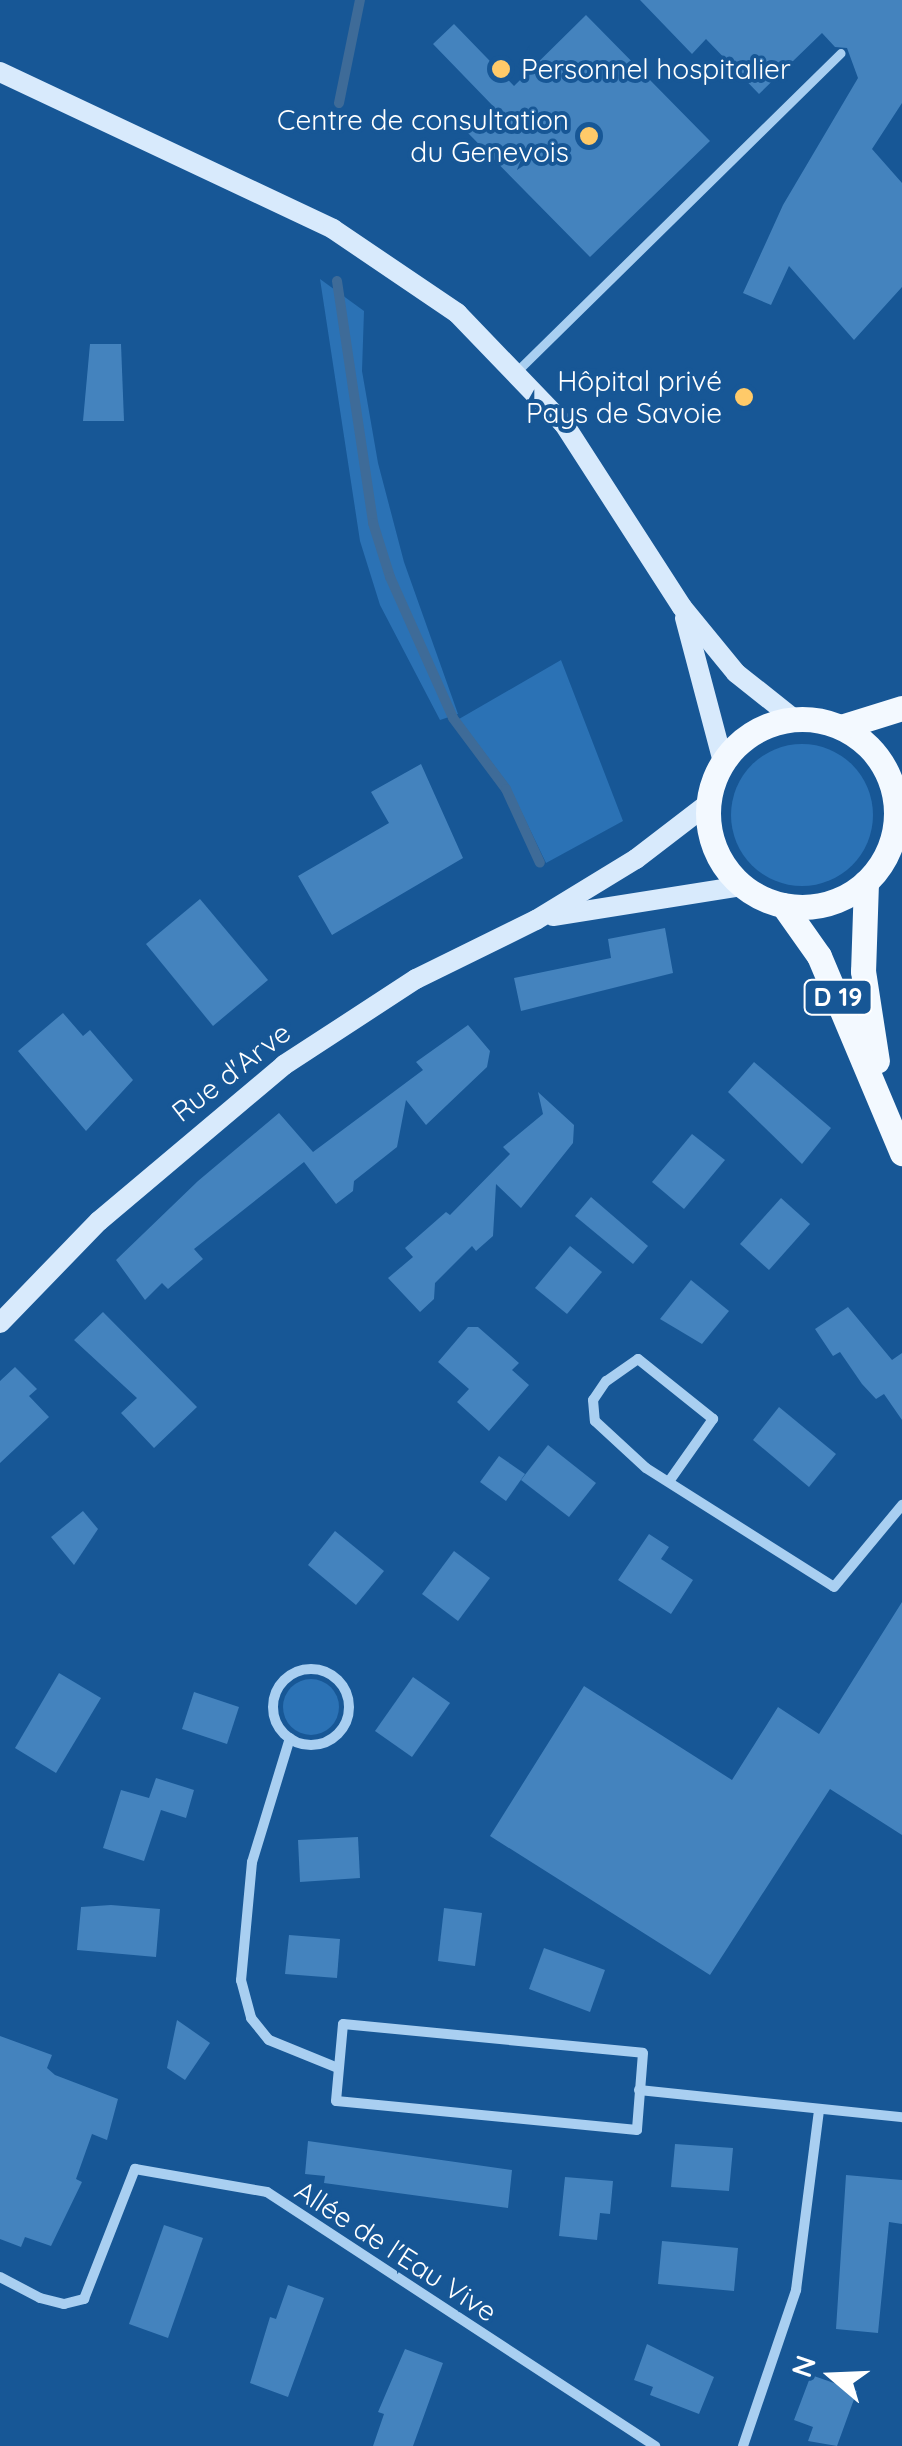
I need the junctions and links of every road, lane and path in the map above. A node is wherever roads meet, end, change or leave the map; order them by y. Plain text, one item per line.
1 (841, 53) dead end
2 (0, 72) edge
3 (516, 372) junction
4 (682, 607) junction
5 (902, 708) edge
6 (794, 719) junction
7 (841, 727) junction
8 (723, 762) junction
9 (898, 791) edge
10 (709, 803) junction
11 (866, 882) junction
12 (743, 886) junction
13 (782, 905) junction
14 (536, 920) junction
15 (883, 1095) junction
16 (902, 1153) edge
17 (0, 1323) edge
18 (670, 1480) junction
19 (902, 1505) edge
20 (290, 1738) junction
21 (338, 2068) junction
22 (639, 2090) junction
23 (820, 2110) junction
24 (902, 2117) edge
25 (0, 2277) edge
26 (655, 2446) edge
27 (743, 2446) edge

1 - 3 street
2 - 3 main road
3 - 4 main road
4 - 6 main road
4 - 8 main road
5 - 7 main road
6 - 7 main road
6 - 8 main road
7 - 9 main road
8 - 10 main road
9 - 11 main road
10 - 12 main road
10 - 14 main road, Rue d'Arve
11 - 13 main road
11 - 15 main road, D 19
12 - 13 main road
12 - 14 main road, Rue d'Arve
13 - 15 main road, D 19
14 - 17 main road, Rue d'Arve
15 - 16 main road, D 19
18 - 18 street
18 - 19 street
20 - 20 street
20 - 21 street
21 - 22 street
21 - 22 street
22 - 23 street
23 - 24 street
23 - 27 street
25 - 26 street, Allée de l'Eau Vive

